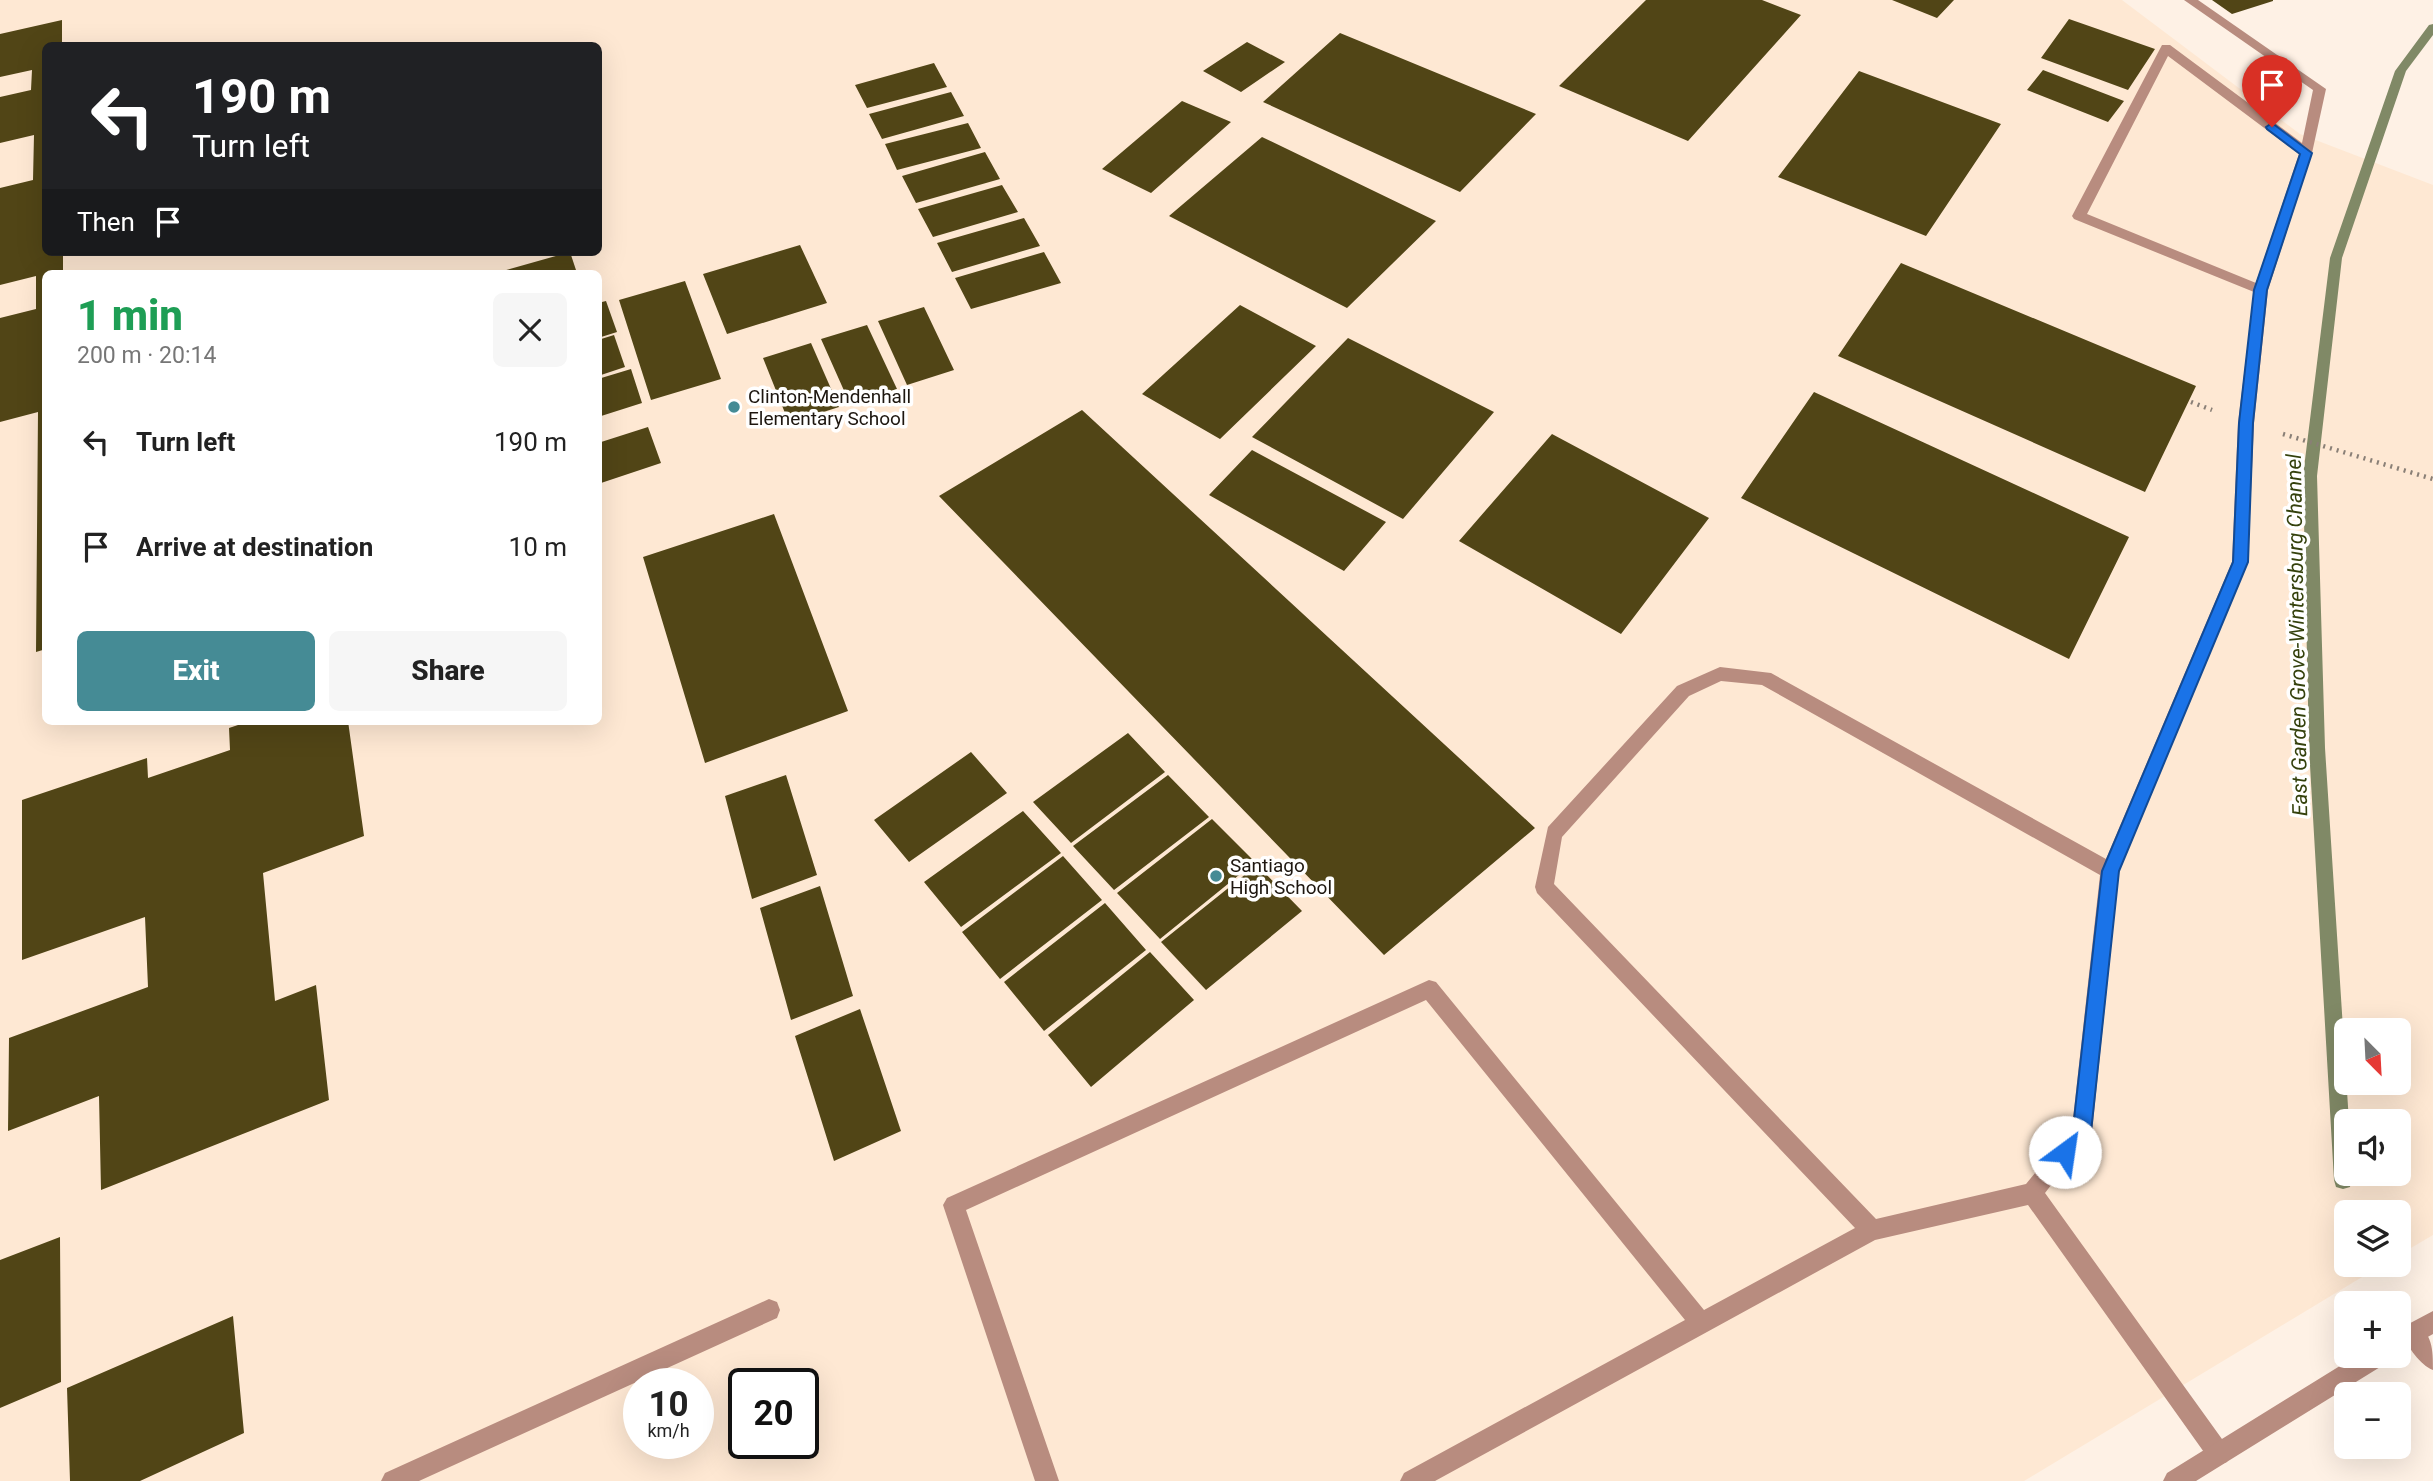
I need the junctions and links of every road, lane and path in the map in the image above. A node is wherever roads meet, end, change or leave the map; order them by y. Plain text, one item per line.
1 (2190, 0) edge
2 (2306, 153) junction
3 (2260, 290) junction
4 (2246, 423) junction
5 (2433, 479) edge
6 (2110, 871) junction
7 (2032, 1192) junction
8 (1872, 1230) junction
9 (769, 1310) dead end
10 (2433, 1321) edge
11 (1701, 1324) junction
12 (2411, 1335) edge
13 (2411, 1342) edge
14 (2433, 1359) edge
15 (2358, 1368) edge
16 (2219, 1454) junction
17 (393, 1481) edge
18 (1047, 1481) edge
19 (1412, 1481) edge
20 (2175, 1481) edge

1 - 2 street
2 - 3 street
2 - 3 street
3 - 4 street
4 - 5 path
4 - 6 street
6 - 7 street
6 - 8 street
7 - 8 street
7 - 16 street
8 - 11 street
9 - 17 street
10 - 12 street
11 - 18 street
11 - 19 street
13 - 14 street
15 - 16 street
16 - 20 street

